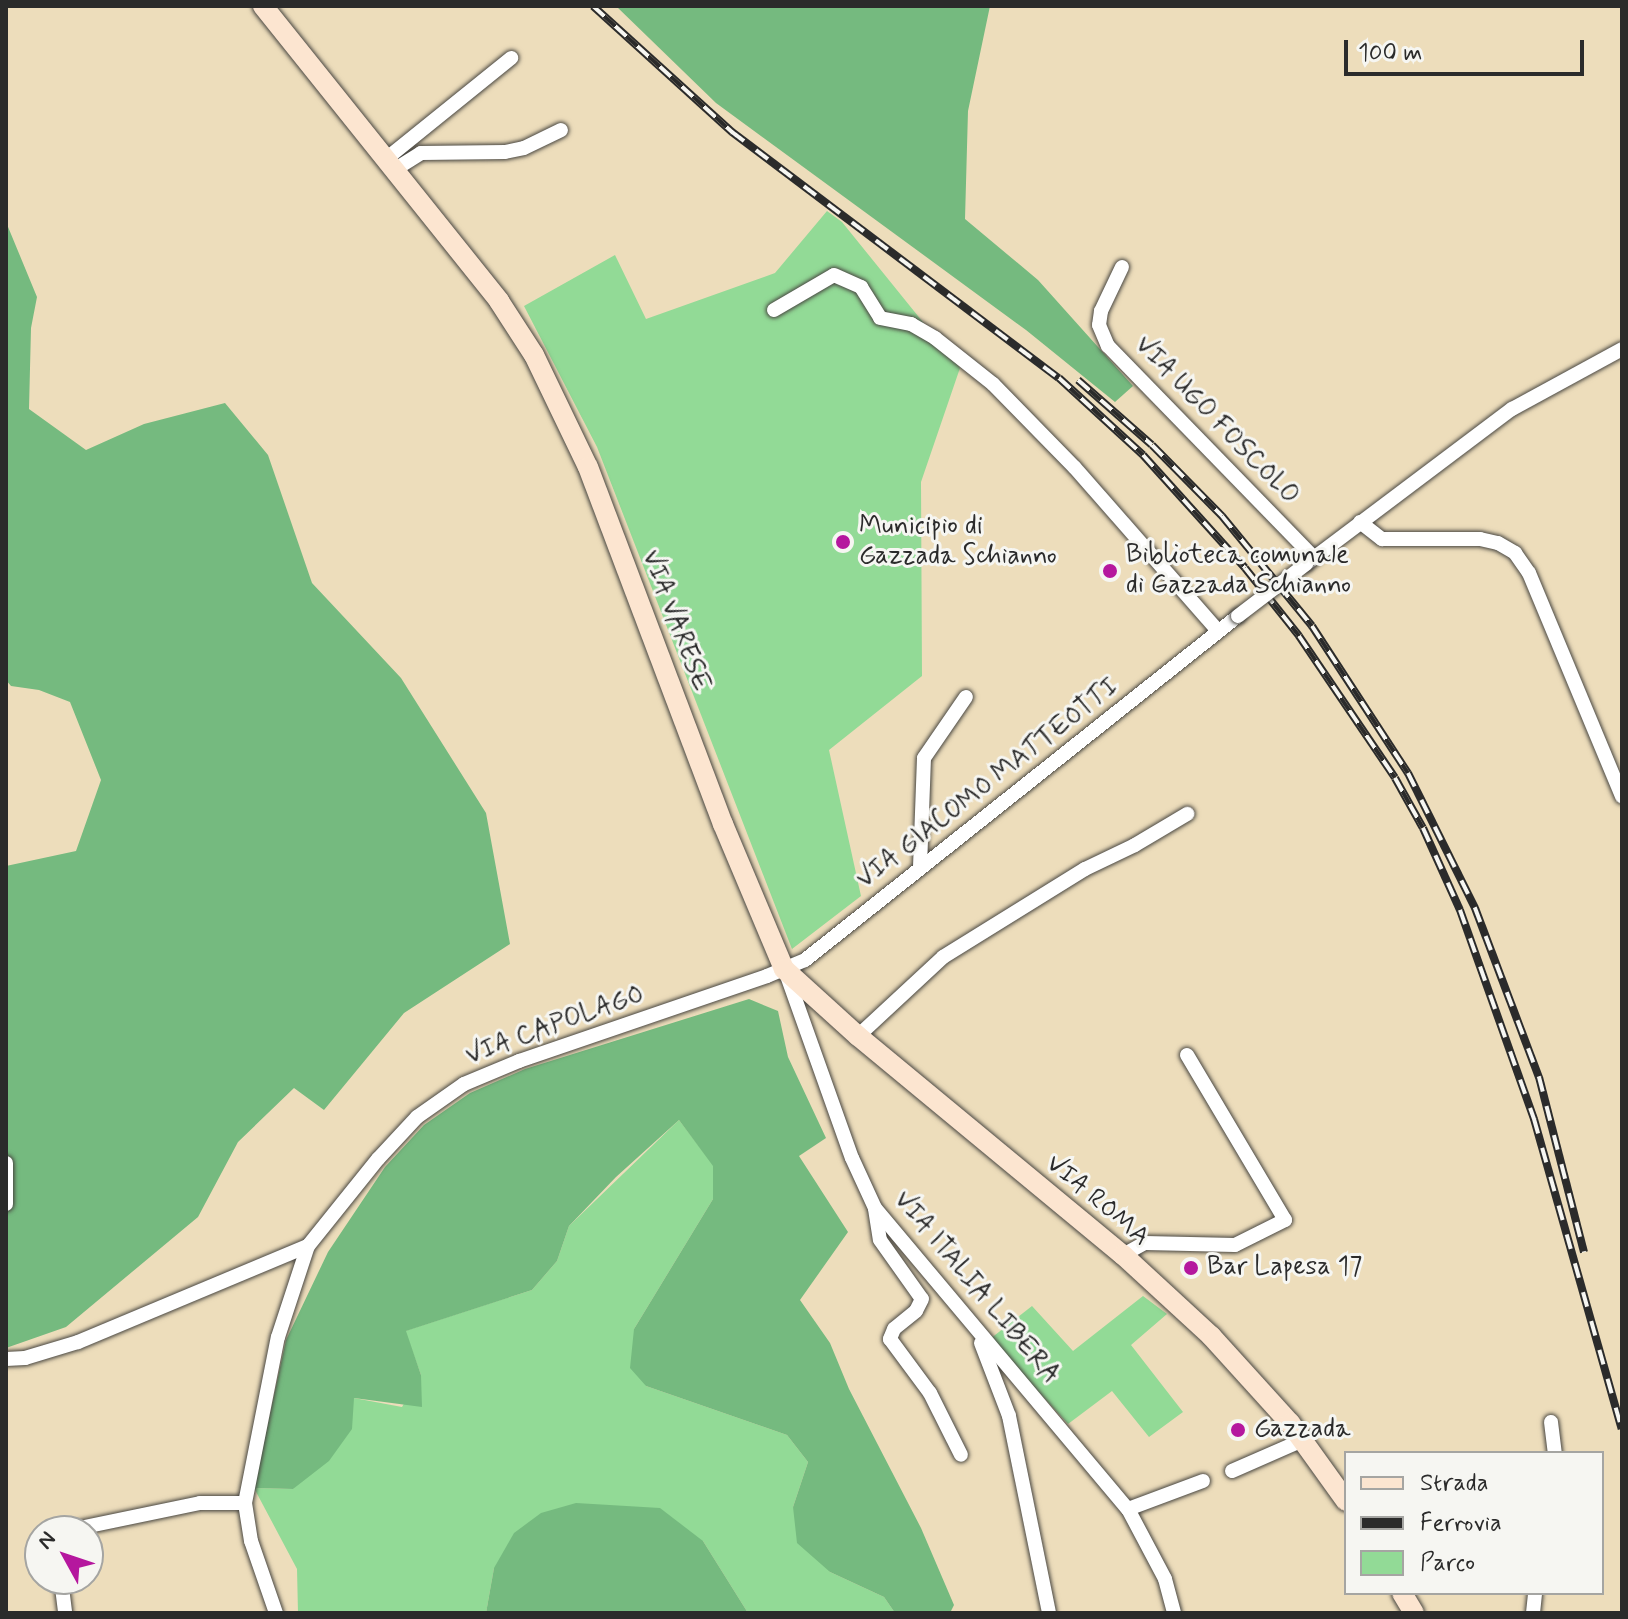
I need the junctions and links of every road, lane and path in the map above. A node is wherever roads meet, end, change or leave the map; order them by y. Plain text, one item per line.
1 (263, 6) edge
2 (511, 58) dead end
3 (561, 130) dead end
4 (390, 165) junction
5 (1122, 267) dead end
6 (774, 310) dead end
7 (1622, 349) edge
8 (1360, 522) junction
9 (1310, 561) junction
10 (1218, 631) junction
11 (966, 697) dead end
12 (1622, 796) edge
13 (1187, 814) dead end
14 (920, 867) junction
15 (784, 969) junction
16 (858, 1036) junction
17 (1187, 1055) dead end
18 (6, 1163) edge
19 (6, 1204) edge
20 (875, 1208) junction
21 (308, 1246) junction
22 (1123, 1255) junction
23 (978, 1335) junction
24 (6, 1359) edge
25 (1551, 1422) dead end
26 (1303, 1440) junction
27 (1555, 1451) edge
28 (961, 1455) dead end
29 (1232, 1471) dead end
30 (1203, 1481) dead end
31 (1344, 1498) edge
32 (245, 1503) junction
33 (1128, 1509) junction
34 (104, 1523) edge
35 (1403, 1595) edge
36 (276, 1613) edge
37 (1049, 1613) edge
38 (1174, 1613) edge
39 (1414, 1613) edge

1 - 4 main road, VIA VARESE
2 - 4 street
3 - 4 street
4 - 15 main road, VIA VARESE
5 - 9 street, VIA UGO FOSCOLO
6 - 10 street
7 - 8 street, VIA GIACOMO MATTEOTTI
8 - 9 street, VIA GIACOMO MATTEOTTI
8 - 12 street
9 - 10 street, VIA GIACOMO MATTEOTTI, bridge
10 - 14 street, VIA GIACOMO MATTEOTTI
11 - 14 street
13 - 16 street
14 - 15 street, VIA GIACOMO MATTEOTTI
15 - 16 main road, VIA ROMA
15 - 20 street, VIA ITALIA LIBERA
15 - 21 street, VIA CAPOLAGO
16 - 22 main road, VIA ROMA
17 - 22 street
18 - 19 street
20 - 23 street, VIA ITALIA LIBERA
20 - 28 street
21 - 24 street, VIA CAPOLAGO
21 - 32 street, VIA CAPOLAGO
22 - 26 main road, VIA ROMA
23 - 33 street, VIA ITALIA LIBERA
23 - 37 street
25 - 27 street
26 - 29 street
26 - 31 main road, VIA ROMA
30 - 33 street
32 - 34 street
32 - 36 street, VIA CAPOLAGO
33 - 38 street, VIA ITALIA LIBERA
35 - 39 main road

